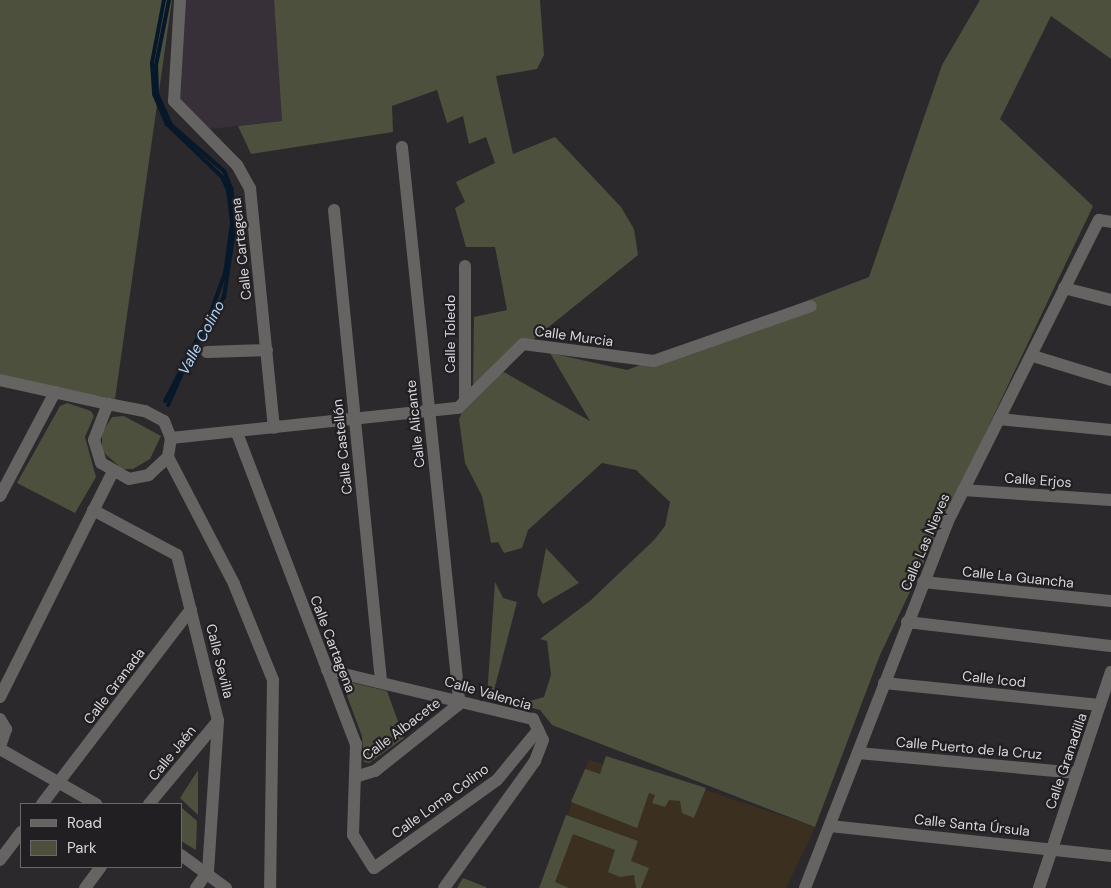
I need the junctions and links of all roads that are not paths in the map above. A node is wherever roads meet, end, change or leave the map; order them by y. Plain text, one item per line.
1 (180, 0) edge
2 (402, 146) dead end
3 (334, 210) dead end
4 (1105, 221) edge
5 (465, 266) dead end
6 (1064, 288) junction
7 (1111, 300) edge
8 (811, 306) dead end
9 (267, 350) junction
10 (207, 352) dead end
11 (1033, 356) junction
12 (0, 380) edge
13 (1111, 380) edge
14 (55, 392) junction
15 (465, 401) junction
16 (108, 404) junction
17 (429, 412) junction
18 (354, 419) junction
19 (999, 419) junction
20 (274, 428) junction
21 (1111, 430) edge
22 (237, 433) junction
23 (171, 438) junction
24 (168, 457) junction
25 (112, 473) junction
26 (963, 490) junction
27 (0, 496) edge
28 (1111, 500) edge
29 (93, 510) junction
30 (923, 582) junction
31 (1111, 601) edge
32 (192, 610) junction
33 (907, 622) junction
34 (1111, 646) edge
35 (327, 670) junction
36 (1111, 672) edge
37 (382, 681) junction
38 (884, 683) junction
39 (0, 697) edge
40 (459, 699) junction
41 (1100, 705) junction
42 (0, 719) edge
43 (218, 721) junction
44 (538, 730) junction
45 (0, 747) edge
46 (858, 753) junction
47 (1077, 774) junction
48 (355, 777) junction
49 (60, 781) junction
50 (43, 803) edge
51 (94, 803) edge
52 (150, 803) edge
53 (830, 826) junction
54 (20, 833) edge
55 (1053, 848) junction
56 (182, 856) edge
57 (1111, 856) edge
58 (0, 860) edge
59 (100, 868) edge
60 (374, 868) joint
61 (208, 871) junction
62 (85, 888) edge
63 (196, 888) edge
64 (226, 888) edge
65 (270, 888) edge
66 (444, 888) edge
67 (805, 888) edge
68 (1039, 888) edge

1 - 9 street, Calle Cartagena
2 - 17 street, Calle Alicante
3 - 18 street, Calle Castellón
4 - 6 street, Calle Las Nieves
5 - 15 street, Calle Toledo
6 - 7 street
6 - 11 street, Calle Las Nieves
8 - 15 street, Calle Murcia
9 - 10 street
9 - 20 street, Calle Cartagena
11 - 13 street
11 - 19 street, Calle Las Nieves
12 - 14 street
14 - 16 street
14 - 27 street
15 - 17 street, Calle Murcia
16 - 23 street
16 - 25 street
17 - 18 street, Calle Murcia
17 - 40 street, Calle Alicante
18 - 20 street, Calle Murcia
18 - 37 street, Calle Castellón
19 - 21 street
19 - 26 street, Calle Las Nieves
20 - 22 street, Calle Murcia
22 - 23 street, Calle Murcia
22 - 35 street, Calle Cartagena
23 - 24 street
24 - 25 street
24 - 65 street
25 - 29 street
26 - 28 street, Calle Erjos
26 - 30 street, Calle Las Nieves
29 - 32 street, Calle Sevilla
29 - 39 street
30 - 31 street, Calle La Guancha
30 - 33 street, Calle Las Nieves
32 - 43 street, Calle Sevilla
32 - 49 street, Calle Granada
33 - 34 street
33 - 38 street, Calle Las Nieves
35 - 37 street, Calle Valencia
35 - 48 street, Calle Cartagena
36 - 41 street, Calle Granadilla
37 - 40 street, Calle Valencia
38 - 41 street, Calle Icod
38 - 46 street, Calle Las Nieves
40 - 44 street, Calle Valencia
40 - 48 street, Calle Albacete
41 - 47 street, Calle Granadilla
42 - 45 street
43 - 52 street, Calle Jaén
43 - 61 street, Calle Sevilla
44 - 60 street, Calle Loma Colino
44 - 66 street, Calle Valencia
45 - 49 street
46 - 47 street, Calle Puerto de la Cruz
46 - 53 street, Calle Las Nieves
47 - 55 street, Calle Granadilla
48 - 60 street, Calle Cartagena
49 - 50 street, Calle Granada
49 - 51 street
53 - 55 street, Calle Santa Úrsula
53 - 67 street, Calle Las Nieves
54 - 58 street
55 - 57 street, Calle Santa Úrsula
55 - 68 street, Calle Granadilla
56 - 61 street
59 - 62 street
61 - 63 street
61 - 64 street

